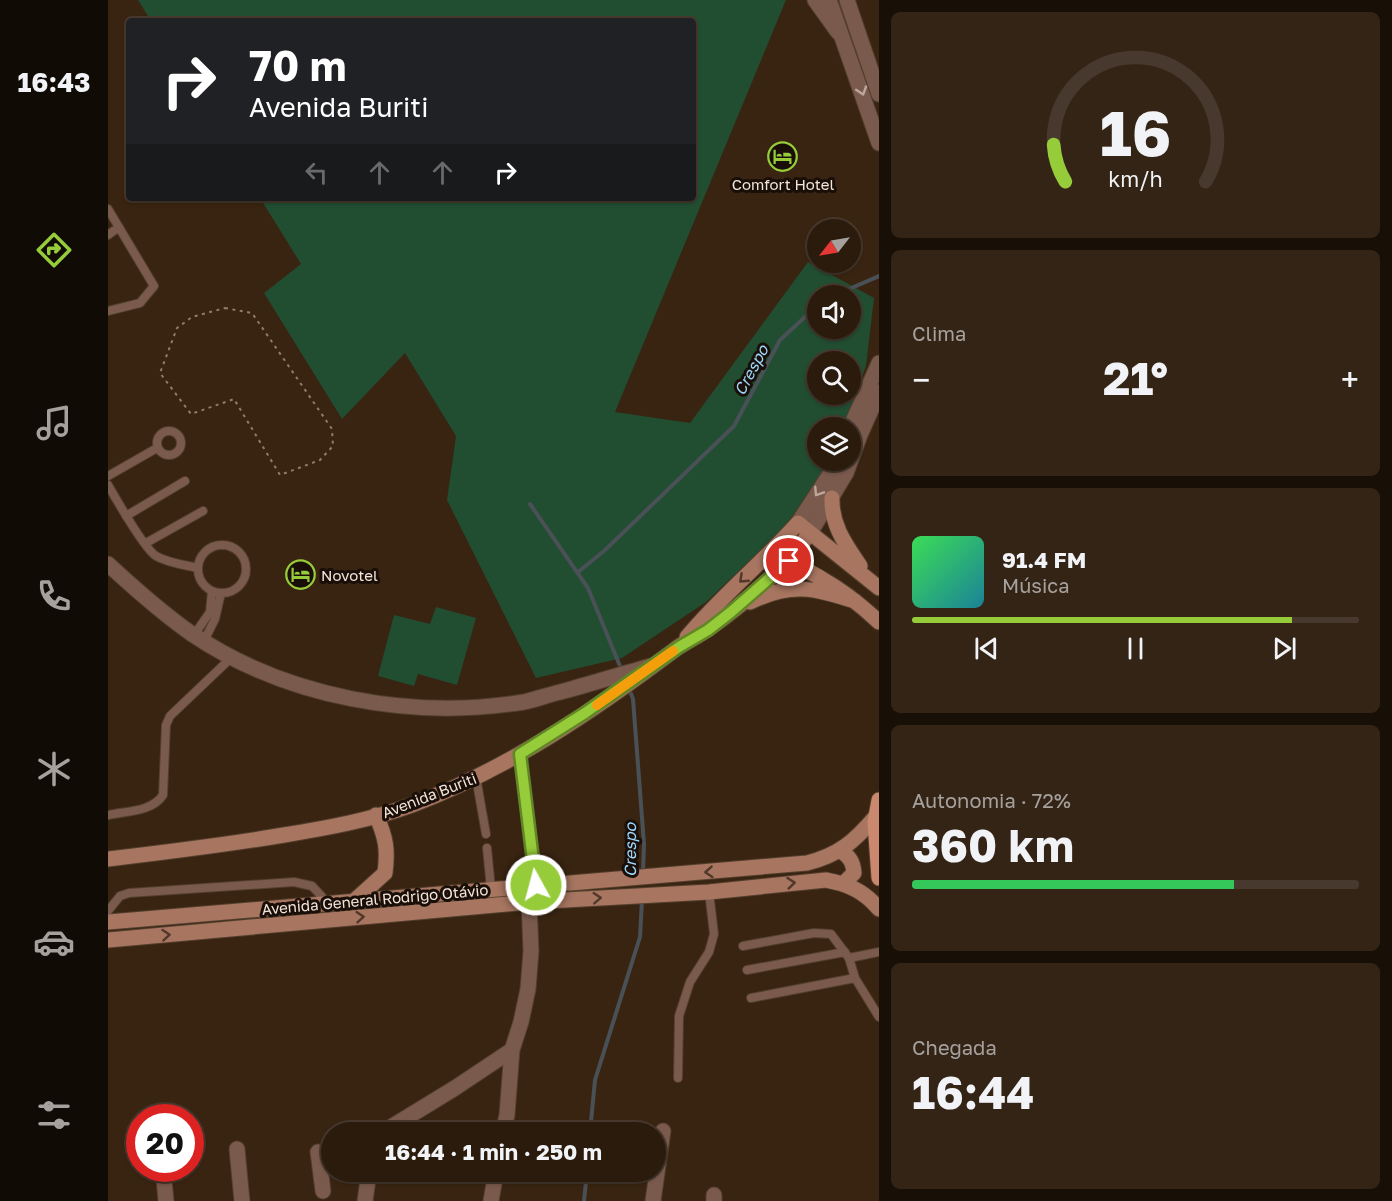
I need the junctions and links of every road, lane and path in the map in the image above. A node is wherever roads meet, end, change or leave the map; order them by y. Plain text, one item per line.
1 (815, 0) edge
2 (829, 0) edge
3 (847, 0) edge
4 (844, 40) junction
5 (879, 94) edge
6 (879, 143) edge
7 (108, 209) edge
8 (119, 227) junction
9 (108, 235) edge
10 (108, 311) edge
11 (879, 363) edge
12 (879, 392) edge
13 (855, 417) edge
14 (157, 448) dead end
15 (832, 471) edge
16 (280, 475) joint
17 (108, 476) edge
18 (185, 481) dead end
19 (108, 485) edge
20 (832, 498) junction
21 (203, 510) dead end
22 (126, 516) junction
23 (798, 522) junction
24 (810, 533) junction
25 (146, 543) junction
26 (775, 549) junction
27 (789, 561) junction
28 (108, 564) edge
29 (198, 568) junction
30 (874, 584) edge
31 (212, 591) junction
32 (221, 593) junction
33 (855, 601) junction
34 (731, 612) junction
35 (879, 622) edge
36 (199, 638) junction
37 (679, 647) junction
38 (232, 657) junction
39 (658, 664) junction
40 (520, 754) junction
41 (476, 777) junction
42 (879, 800) edge
43 (108, 815) edge
44 (376, 815) junction
45 (876, 816) junction
46 (486, 834) dead end
47 (487, 848) dead end
48 (841, 851) junction
49 (108, 859) edge
50 (879, 878) edge
51 (844, 884) junction
52 (536, 885) junction
53 (491, 889) junction
54 (709, 892) junction
55 (353, 901) junction
56 (530, 902) junction
57 (328, 903) junction
58 (879, 909) edge
59 (108, 911) edge
60 (108, 922) edge
61 (108, 940) edge
62 (743, 946) dead end
63 (879, 952) edge
64 (847, 955) junction
65 (747, 970) dead end
66 (855, 978) junction
67 (751, 998) dead end
68 (879, 1017) edge
69 (512, 1050) junction
70 (678, 1078) dead end
71 (399, 1122) edge
72 (505, 1122) edge
73 (237, 1149) dead end
74 (318, 1152) dead end
75 (164, 1182) edge
76 (330, 1182) edge
77 (368, 1182) edge
78 (494, 1182) edge
79 (656, 1182) edge
80 (323, 1196) edge
81 (166, 1201) edge
82 (242, 1201) edge
83 (365, 1201) edge
84 (491, 1201) edge
85 (653, 1201) edge

1 - 4 street
2 - 4 street
3 - 5 street
4 -> 6 street
7 - 8 lane
8 - 9 lane
8 - 10 lane
11 - 13 street
12 - 20 street
14 - 17 lane
15 -> 23 street
16 - 16 path
18 - 22 lane
19 - 22 lane
20 - 24 street
20 - 30 main road
21 - 25 lane
22 - 25 lane
23 - 24 main road
23 - 26 main road, Avenida Buriti
24 - 27 main road, Avenida Buriti
24 - 30 main road
25 - 29 lane
26 - 27 main road
26 -> 37 main road, Avenida Buriti
27 - 33 main road
27 - 34 main road, Avenida Buriti
28 - 36 street
29 - 31 lane
29 - 32 lane
31 - 32 lane
31 - 36 lane
32 - 36 lane
33 - 34 main road
33 - 35 main road
34 - 37 main road, Avenida Buriti
36 - 38 street
37 - 39 main road, Avenida Buriti
38 - 39 street
38 - 43 lane
39 - 40 main road, Avenida Buriti
40 - 41 main road, Avenida Buriti
40 - 52 lane
41 - 44 main road, Avenida Buriti
41 - 46 lane
42 - 45 main road
44 - 49 main road, Avenida Buriti
44 - 55 main road
45 - 48 main road, Avenida General Rodrigo Otávio
45 - 50 main road
47 - 53 lane
48 - 51 main road
48 -> 52 main road, Avenida General Rodrigo Otávio
54 -> 51 main road, Avenida General Rodrigo Otávio
51 - 58 main road, Avenida General Rodrigo Otávio
52 - 53 main road, Avenida General Rodrigo Otávio
53 - 55 main road, Avenida General Rodrigo Otávio
56 -> 54 main road, Avenida General Rodrigo Otávio
54 - 70 lane
55 - 57 main road, Avenida General Rodrigo Otávio
61 -> 56 main road, Avenida General Rodrigo Otávio
56 - 69 street
57 - 59 lane
57 - 60 main road, Avenida General Rodrigo Otávio
62 - 64 lane
63 - 64 lane
64 - 65 lane
64 - 66 lane
66 - 67 lane
66 - 68 lane
69 - 71 street
69 - 72 street
73 - 82 street
74 - 80 street
75 - 81 street
76 - 80 street
77 - 83 street
78 - 84 street
79 - 85 street

